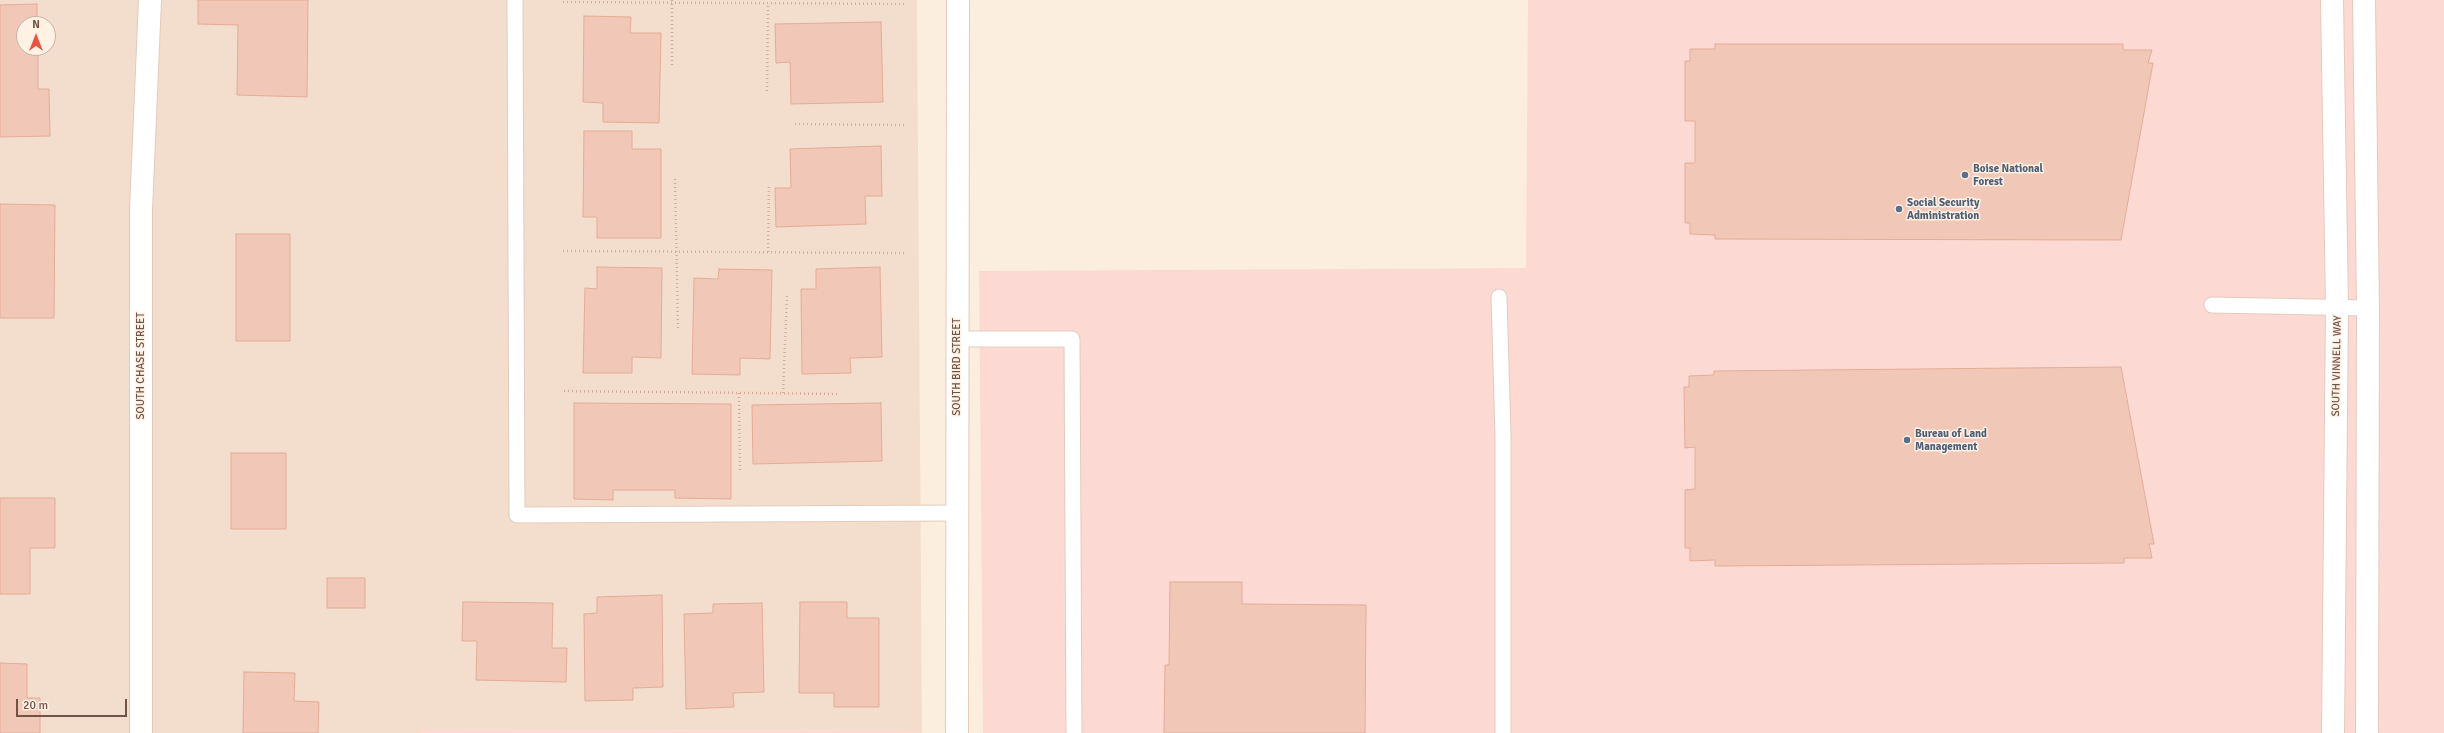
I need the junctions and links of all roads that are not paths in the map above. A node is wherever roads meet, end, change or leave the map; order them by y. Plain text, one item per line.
1 (150, 0) edge
2 (515, 0) edge
3 (958, 0) edge
4 (2332, 0) edge
5 (2364, 0) edge
6 (1499, 296) dead end
7 (2212, 305) dead end
8 (2337, 306) junction
9 (2368, 308) junction
10 (957, 339) junction
11 (957, 513) junction
12 (141, 733) edge
13 (957, 733) edge
14 (1074, 733) edge
15 (1503, 733) edge
16 (2334, 733) edge
17 (2367, 733) edge

1 - 12 street, SOUTH CHASE STREET
2 - 11 lane
3 - 10 street, SOUTH BIRD STREET
4 - 8 street, SOUTH VINNELL WAY
5 - 9 street
6 - 15 lane
7 - 8 lane
8 - 9 lane
8 - 16 street, SOUTH VINNELL WAY
9 - 17 street
10 - 11 street, SOUTH BIRD STREET
10 - 14 lane
11 - 13 street, SOUTH BIRD STREET

